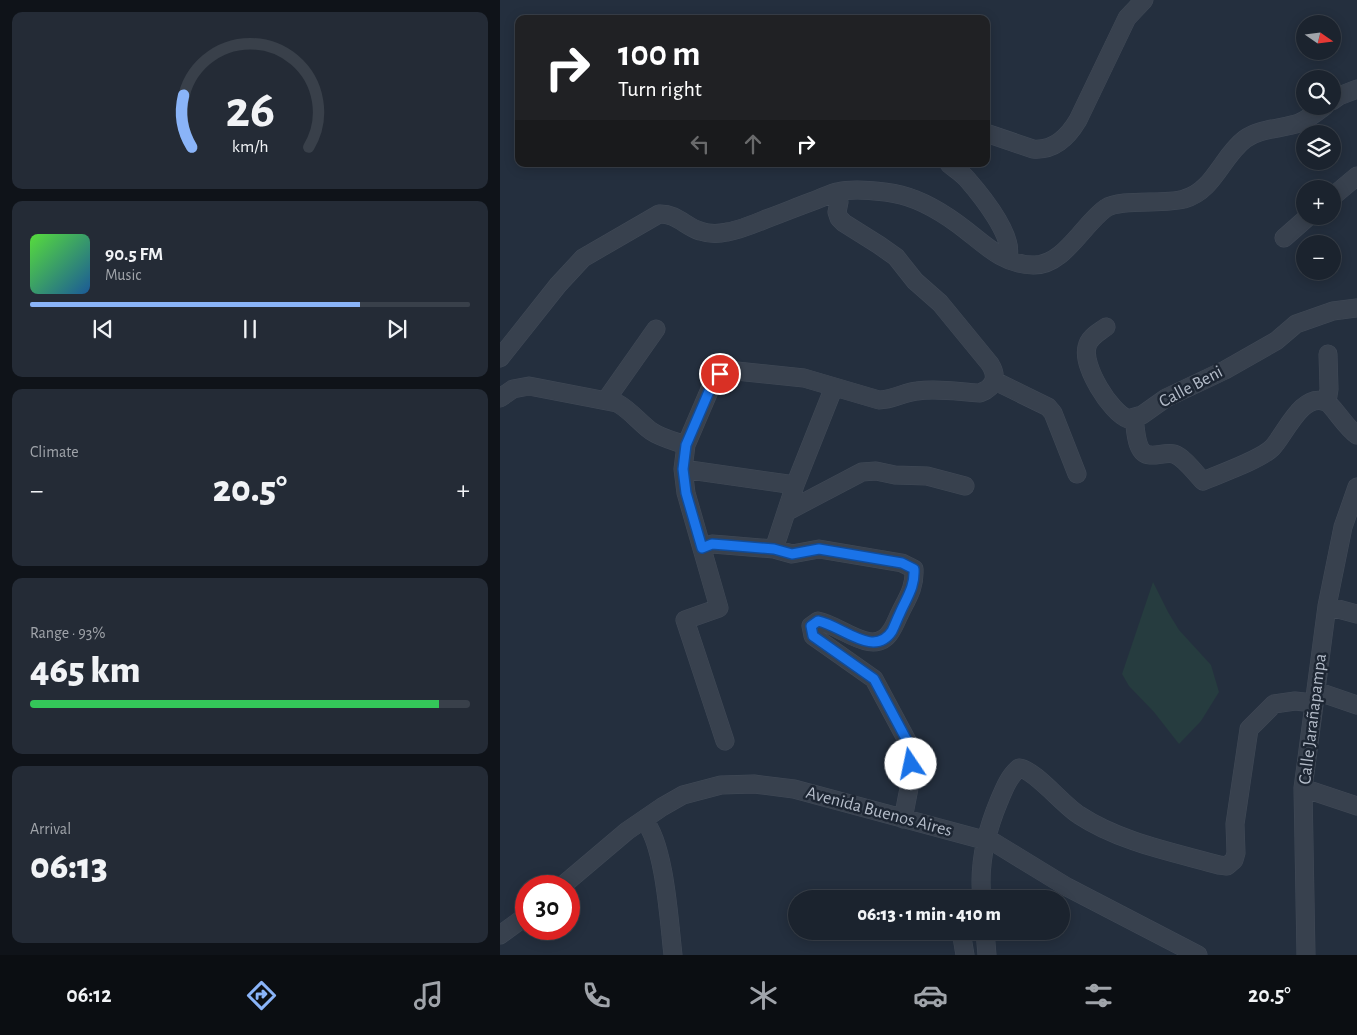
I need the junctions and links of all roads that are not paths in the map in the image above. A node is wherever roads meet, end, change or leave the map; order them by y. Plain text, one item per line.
1 (1144, 0) edge
2 (1357, 89) edge
3 (1341, 95) edge
4 (1311, 115) edge
5 (990, 134) edge
6 (953, 167) edge
7 (1357, 176) edge
8 (1341, 189) edge
9 (838, 192) junction
10 (1299, 225) edge
11 (1284, 238) dead end
12 (1007, 259) junction
13 (1357, 308) edge
14 (1106, 327) dead end
15 (656, 329) dead end
16 (1328, 354) dead end
17 (500, 358) edge
18 (994, 381) junction
19 (834, 387) junction
20 (500, 398) edge
21 (606, 400) junction
22 (1327, 402) junction
23 (1134, 418) junction
24 (1357, 435) edge
25 (686, 445) junction
26 (683, 469) junction
27 (1076, 474) dead end
28 (795, 485) junction
29 (965, 486) dead end
30 (1357, 487) edge
31 (786, 512) junction
32 (1350, 529) edge
33 (702, 548) junction
34 (774, 549) junction
35 (1327, 606) junction
36 (1357, 614) edge
37 (1315, 697) junction
38 (1357, 705) edge
39 (725, 741) dead end
40 (1303, 788) junction
41 (1357, 806) edge
42 (902, 819) junction
43 (644, 820) junction
44 (985, 839) junction
45 (575, 875) edge
46 (981, 890) edge
47 (515, 924) edge
48 (500, 935) edge
49 (962, 940) edge
50 (986, 940) edge
51 (1179, 951) edge
52 (672, 955) edge
53 (965, 955) edge
54 (987, 955) edge
55 (1198, 955) edge
56 (1306, 955) edge

1 - 5 street
2 - 3 street
4 - 12 street
6 - 12 street
7 - 8 street
9 - 12 street
9 - 17 street
9 - 18 street
10 - 11 street
13 - 23 street, Calle Beni
14 - 23 street
15 - 21 street
16 - 22 street
18 - 19 street
18 - 27 street
19 - 25 street
19 - 28 street
20 - 21 street
21 - 25 street
22 - 23 street
22 - 24 street
25 - 26 street
26 - 28 street
26 - 33 street
28 - 31 street
29 - 31 street
30 - 32 street, Calle Jarañapampa
31 - 34 street
32 - 35 street, Calle Jarañapampa
33 - 34 street
33 - 39 street
34 - 42 street
35 - 36 street
35 - 37 street, Calle Jarañapampa
37 - 38 street
37 - 40 street, Calle Jarañapampa
37 - 44 street
40 - 41 street
40 - 56 street, Calle Jarañapampa
42 - 43 street, Avenida Buenos Aires
42 - 44 street, Avenida Buenos Aires
43 - 45 street, Avenida Buenos Aires
43 - 52 street
44 - 46 street
44 - 51 street, Avenida Buenos Aires
47 - 48 street
49 - 53 street
50 - 54 street
51 - 55 street, Avenida Buenos Aires

